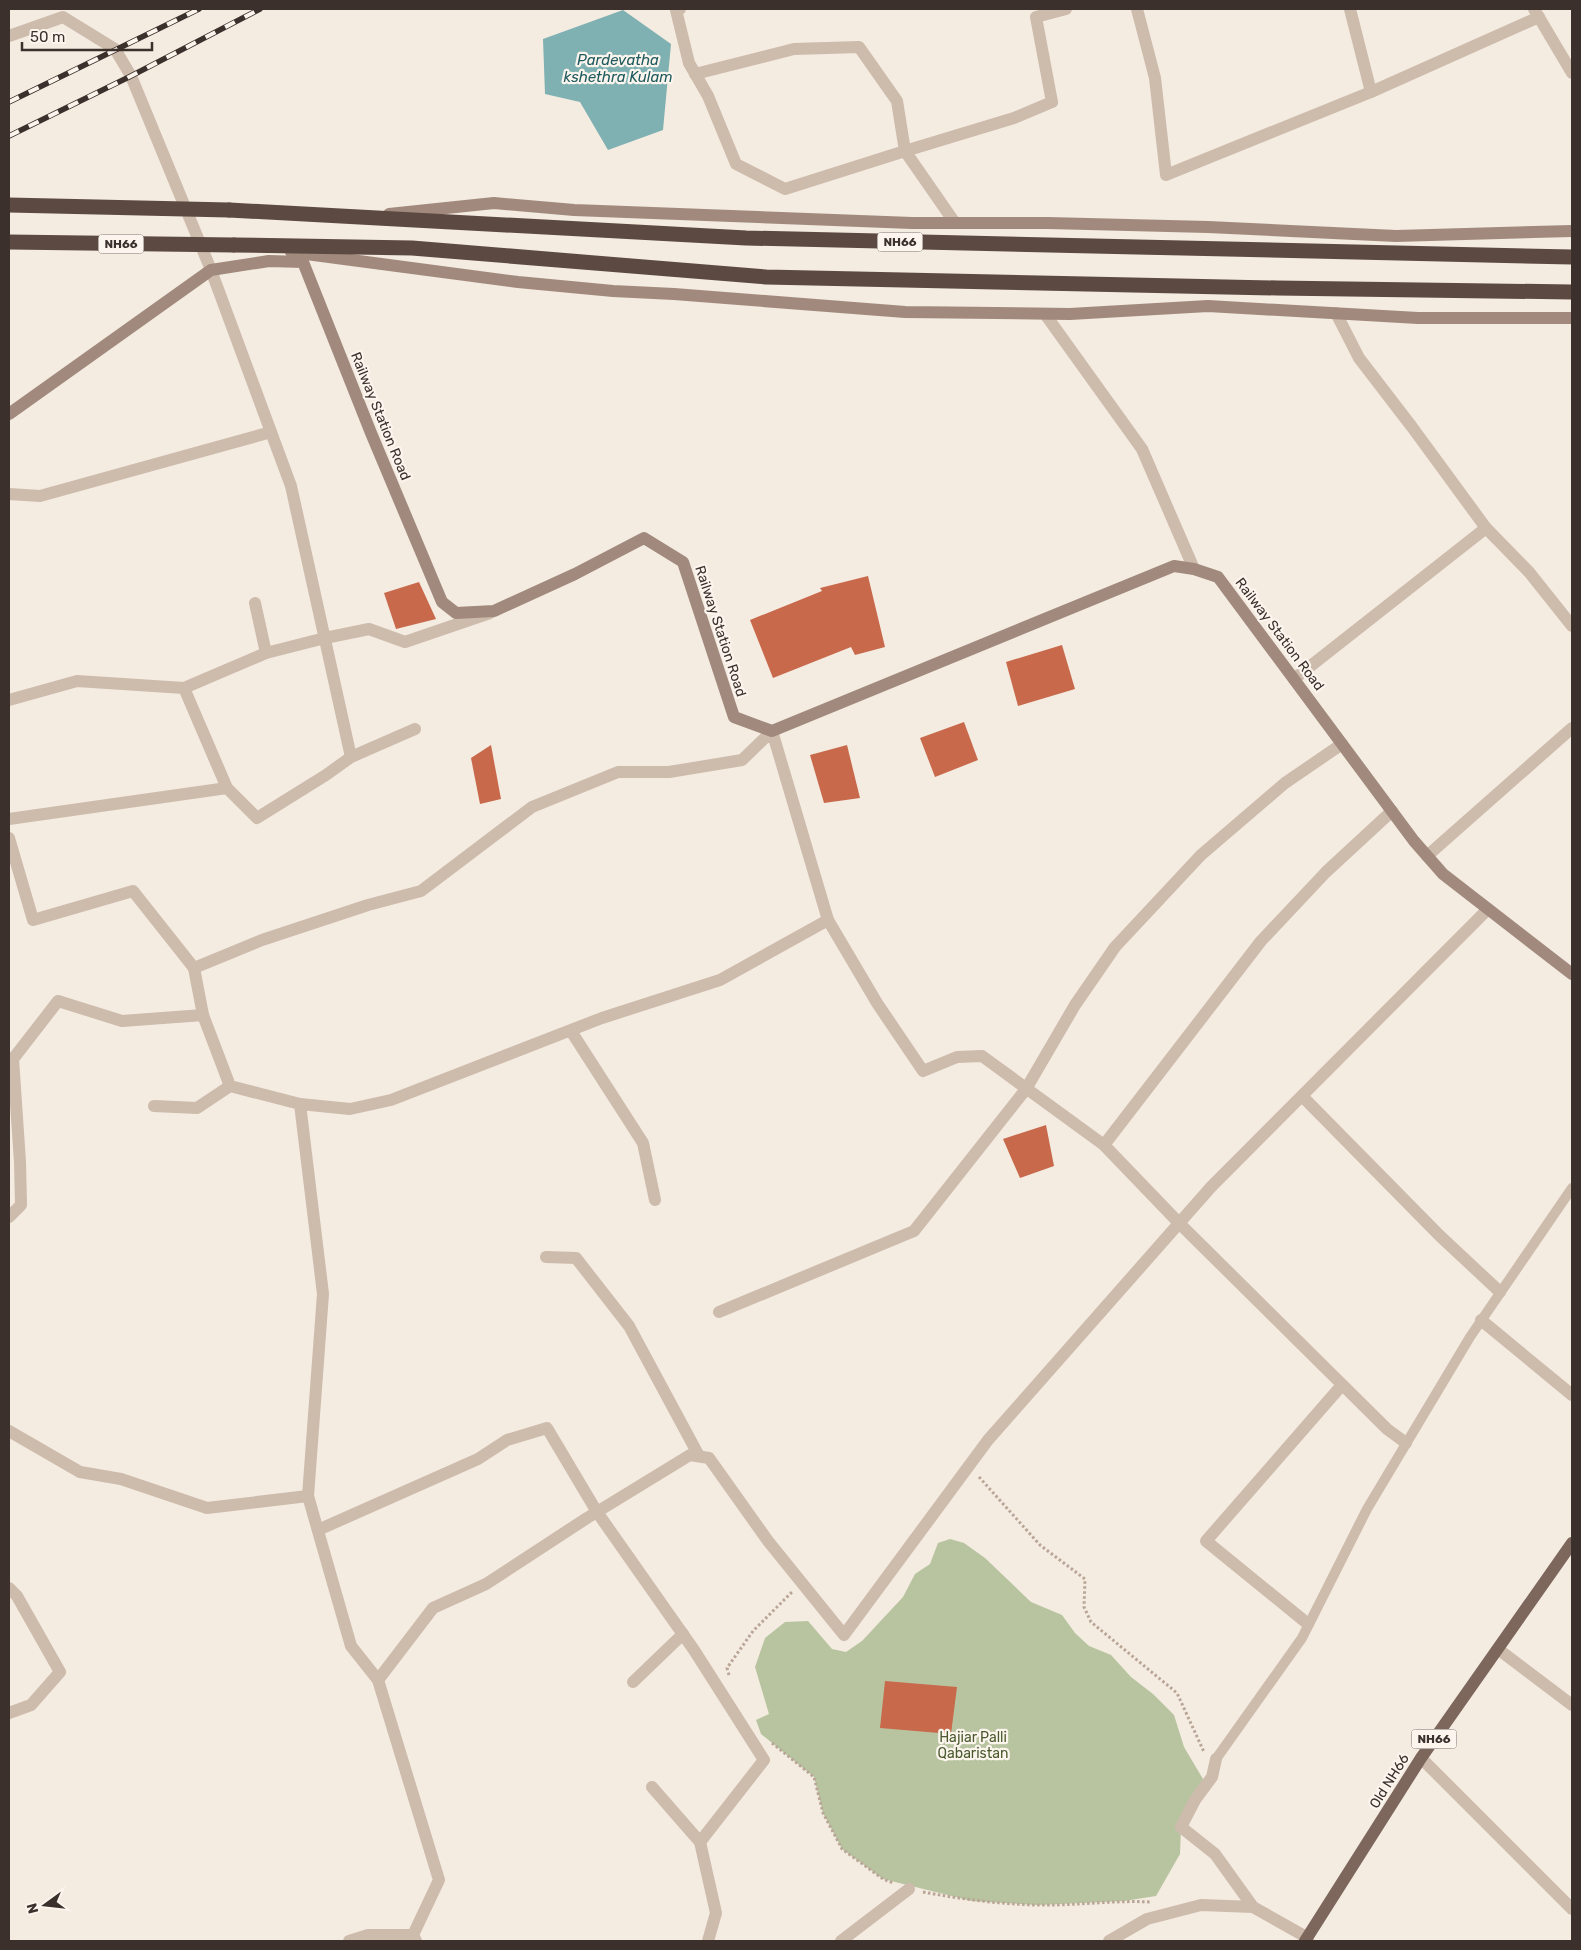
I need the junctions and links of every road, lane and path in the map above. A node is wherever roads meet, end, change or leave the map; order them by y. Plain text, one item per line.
1 (680, 9) edge
2 (1066, 9) edge
3 (1137, 9) edge
4 (1350, 9) edge
5 (1536, 13) edge
6 (9, 36) edge
7 (1572, 73) edge
8 (695, 74) junction
9 (1371, 92) junction
10 (904, 151) junction
11 (9, 205) edge
12 (364, 216) junction
13 (955, 223) junction
14 (1572, 231) edge
15 (9, 242) edge
16 (255, 246) junction
17 (1572, 257) edge
18 (211, 270) junction
19 (1572, 292) edge
20 (1336, 313) junction
21 (1044, 314) junction
22 (1572, 318) edge
23 (9, 414) edge
24 (271, 432) junction
25 (9, 494) edge
26 (1486, 528) junction
27 (1194, 569) junction
28 (255, 603) dead end
29 (494, 612) junction
30 (1572, 626) edge
31 (325, 638) junction
32 (266, 653) junction
33 (1294, 679) junction
34 (184, 688) junction
35 (9, 700) edge
36 (1572, 728) edge
37 (415, 729) dead end
38 (772, 732) junction
39 (1342, 744) junction
40 (351, 756) junction
41 (227, 788) junction
42 (1392, 811) junction
43 (9, 819) edge
44 (9, 838) edge
45 (1427, 856) junction
46 (1488, 909) junction
47 (828, 920) junction
48 (194, 968) junction
49 (1572, 974) edge
50 (203, 1015) junction
51 (570, 1031) junction
52 (230, 1086) junction
53 (1026, 1089) junction
54 (1302, 1096) junction
55 (300, 1104) junction
56 (154, 1106) dead end
57 (1104, 1145) junction
58 (1572, 1188) edge
59 (655, 1200) dead end
60 (9, 1217) edge
61 (1179, 1223) junction
62 (546, 1257) dead end
63 (1500, 1292) junction
64 (719, 1312) dead end
65 (1481, 1320) junction
66 (1342, 1385) junction
67 (1572, 1395) edge
68 (9, 1431) edge
69 (1406, 1443) junction
70 (699, 1456) junction
71 (969, 1465) junction
72 (308, 1496) junction
73 (597, 1512) junction
74 (318, 1530) junction
75 (1572, 1543) edge
76 (801, 1583) junction
77 (9, 1588) edge
78 (1308, 1624) junction
79 (683, 1634) junction
80 (1498, 1649) junction
81 (729, 1677) dead end
82 (378, 1680) junction
83 (633, 1682) dead end
84 (1572, 1705) edge
85 (9, 1713) edge
86 (766, 1739) dead end
87 (1421, 1758) junction
88 (1216, 1760) joint
89 (1212, 1777) junction
90 (652, 1787) dead end
91 (700, 1842) junction
92 (909, 1889) junction
93 (1153, 1902) dead end
94 (1253, 1907) junction
95 (1572, 1908) edge
96 (414, 1938) edge
97 (1307, 1940) edge
98 (349, 1941) edge
99 (708, 1941) edge
100 (841, 1941) edge
101 (1109, 1941) edge

1 - 8 street
2 - 10 street
3 - 9 street
4 - 9 street
5 - 7 street
5 - 9 street
6 - 18 street
8 - 10 street
8 - 10 street
10 - 13 street
11 - 12 highway, NH66, bridge
12 - 13 street
12 - 17 highway, NH66
13 - 14 street
15 - 16 highway, NH66, bridge
16 - 19 highway, NH66
16 - 21 street
18 - 23 street, Railway Station Road
18 - 24 street
18 - 29 street, Railway Station Road
20 - 21 street
20 - 22 street
20 - 26 street
21 - 27 street
24 - 25 street
24 - 31 street
26 - 30 street
26 - 33 street
27 - 33 street, Railway Station Road
27 - 38 street, Railway Station Road
28 - 32 street
29 - 31 street
29 - 38 street, Railway Station Road
31 - 32 street
31 - 40 street
32 - 34 street
33 - 39 street, Railway Station Road
34 - 35 street
34 - 41 street
36 - 45 street
37 - 40 street
38 - 47 street
38 - 48 street
39 - 42 street, Railway Station Road
39 - 53 street
40 - 41 street
41 - 43 street
42 - 45 street, Railway Station Road
42 - 57 street
44 - 48 street
45 - 46 street, Railway Station Road
46 - 49 street, Railway Station Road
46 - 54 street
47 - 51 street
47 - 53 street
48 - 50 street
50 - 52 street
50 - 60 street
51 - 55 street
51 - 59 street
52 - 55 street
52 - 56 street
53 - 57 street
53 - 64 street
54 - 61 street
54 - 63 street
55 - 72 street
57 - 61 street
58 - 63 lane
61 - 66 street
61 - 71 street
62 - 70 street
63 - 65 lane
65 - 67 street
65 - 69 lane
66 - 69 street
66 - 78 street
68 - 72 street
69 - 78 lane
70 - 73 street
70 - 76 street
71 - 76 street
71 - 89 path
72 - 74 street
73 - 74 street
73 - 79 street
73 - 82 street
74 - 82 street
75 - 80 main road, Old NH66 / NH66
76 - 81 path
77 - 85 street
78 - 88 lane
79 - 83 street
79 - 91 street
80 - 84 street
80 - 87 main road, Old NH66 / NH66
82 - 96 street
86 - 92 path
87 - 95 street
87 - 97 main road, Old NH66 / NH66
88 - 89 street
89 - 94 street
90 - 91 street
91 - 99 street
92 - 93 path
92 - 100 street
94 - 97 street
94 - 101 street
96 - 98 street

